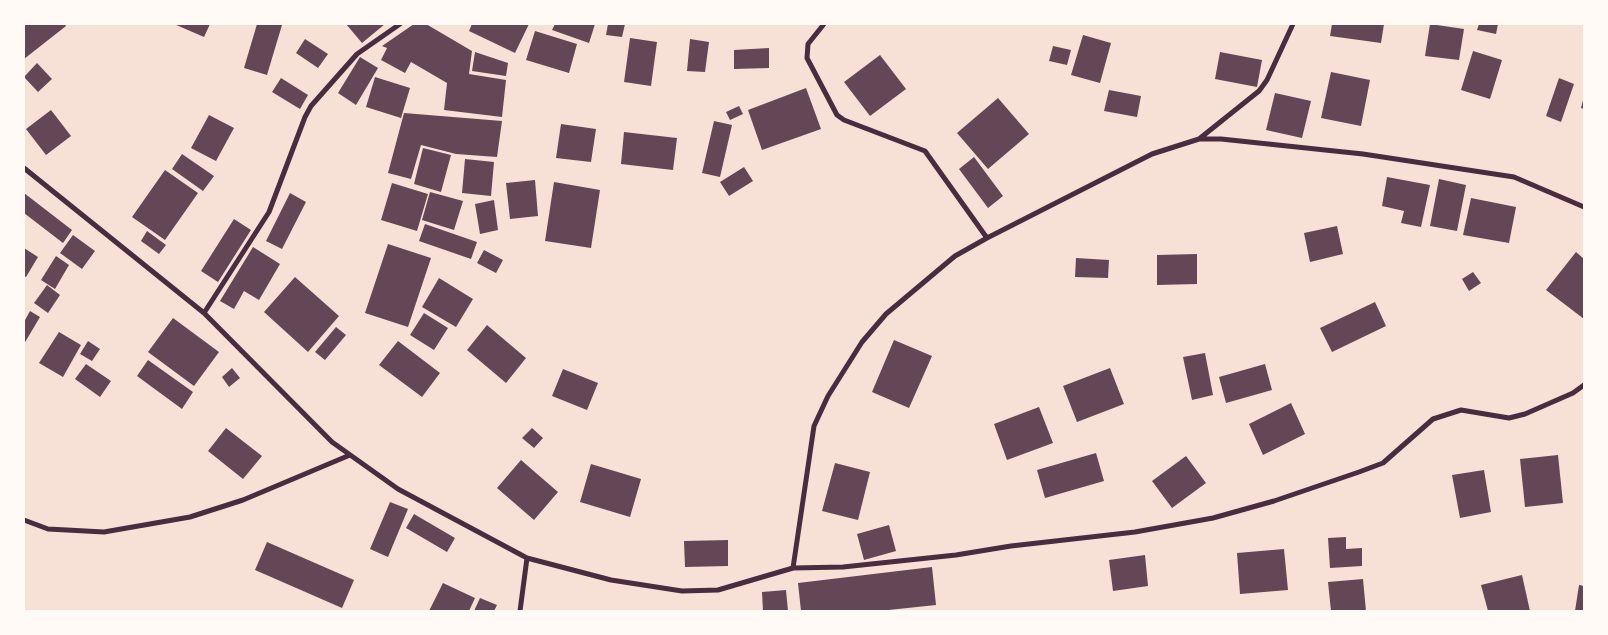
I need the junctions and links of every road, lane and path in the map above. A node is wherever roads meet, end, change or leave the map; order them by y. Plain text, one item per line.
1 (400, 24) edge
2 (824, 24) edge
3 (1293, 24) edge
4 (1199, 139) junction
5 (24, 168) edge
6 (1584, 207) edge
7 (987, 238) junction
8 (204, 313) junction
9 (1584, 384) edge
10 (350, 455) junction
11 (24, 520) edge
12 (527, 558) junction
13 (793, 568) junction
14 (520, 611) edge

1 - 8 street
2 - 7 street
3 - 4 street
4 - 6 street
4 - 7 street
5 - 8 street
7 - 13 street
8 - 10 street
9 - 13 street
10 - 11 street
10 - 12 street
12 - 13 street
12 - 14 street

